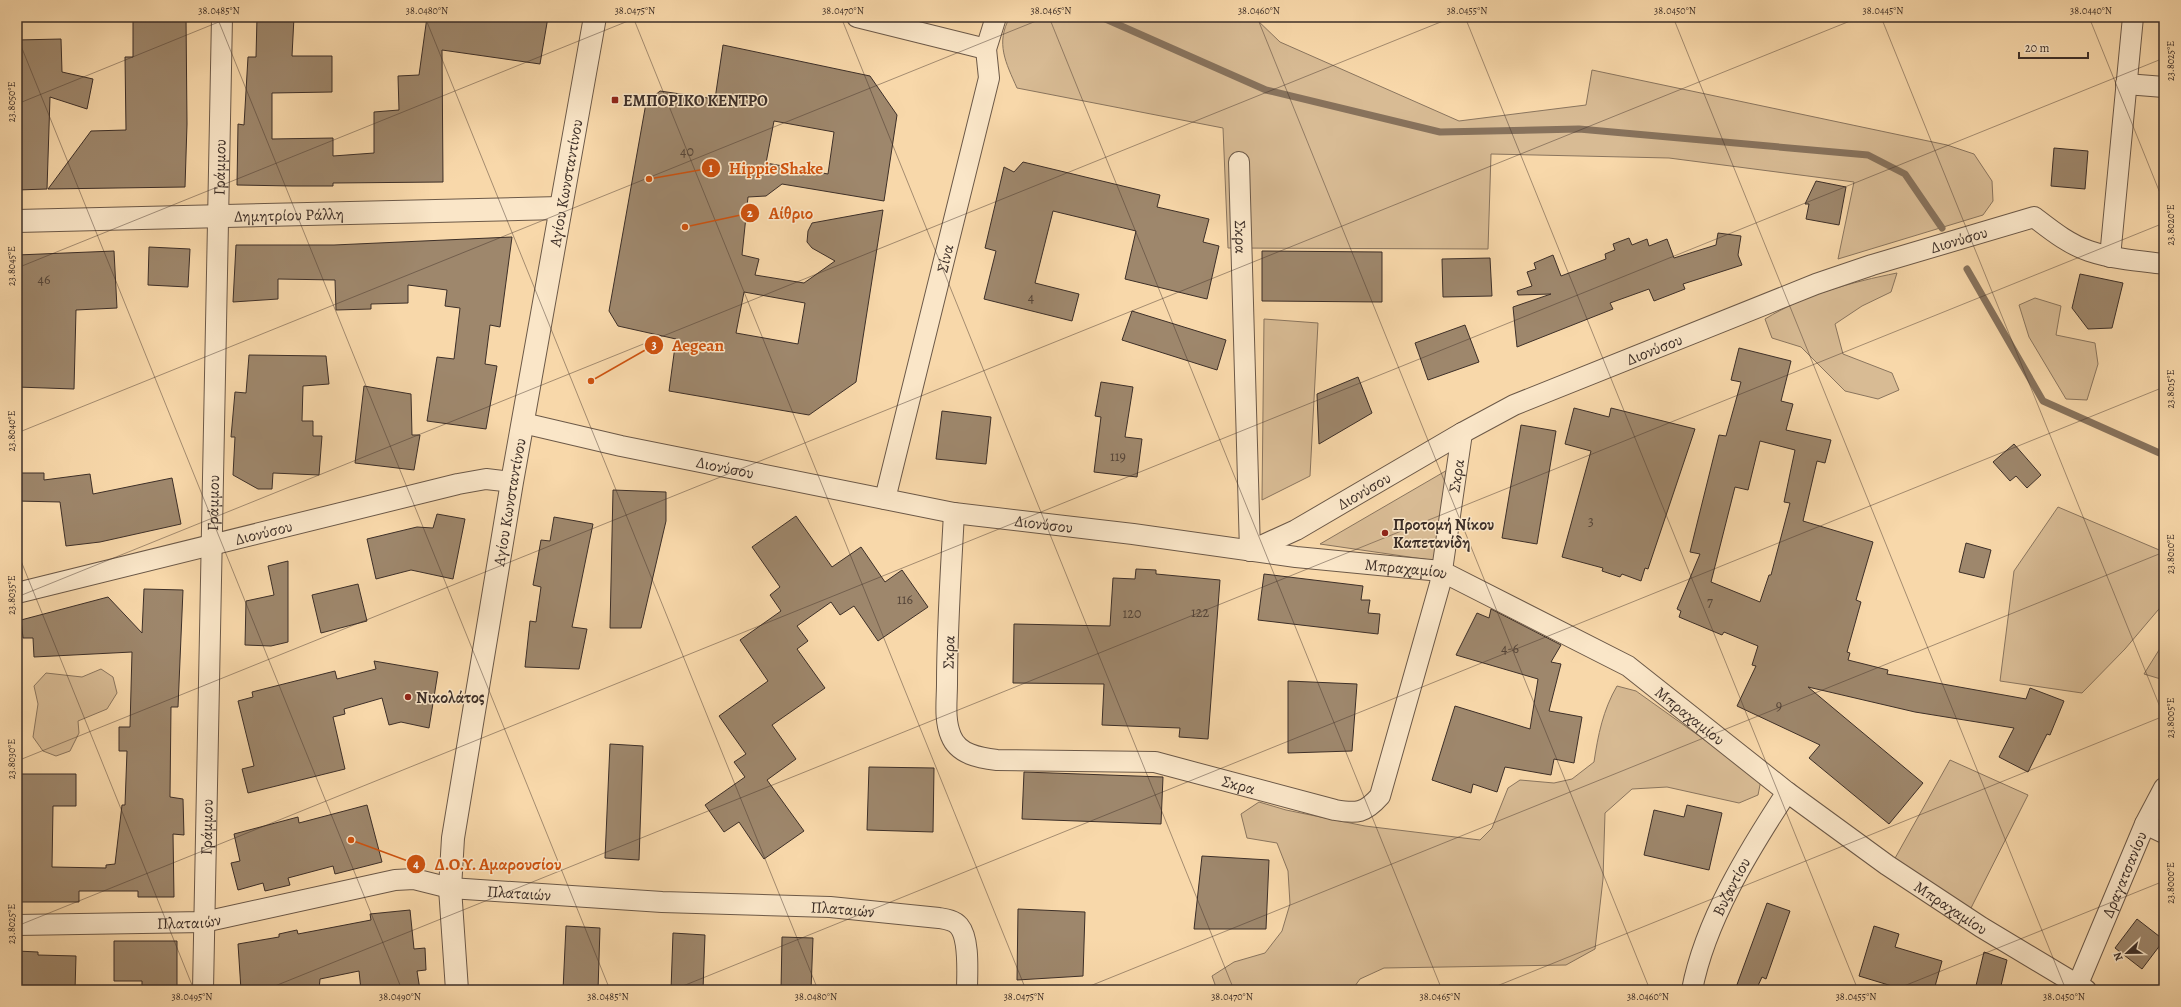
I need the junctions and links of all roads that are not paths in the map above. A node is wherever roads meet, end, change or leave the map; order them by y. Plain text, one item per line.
1 (222, 17) edge
2 (595, 17) edge
3 (857, 17) edge
4 (996, 17) edge
5 (2133, 17) edge
6 (986, 49) junction
7 (2126, 84) junction
8 (2164, 86) edge
9 (1239, 162) dead end
10 (560, 208) junction
11 (218, 216) junction
12 (17, 221) edge
13 (2110, 257) junction
14 (2164, 264) edge
15 (523, 423) junction
16 (1462, 433) junction
17 (512, 482) junction
18 (885, 498) junction
19 (954, 513) junction
20 (212, 544) junction
21 (1250, 551) junction
22 (1442, 571) junction
23 (17, 593) edge
24 (2164, 788) edge
25 (1787, 792) junction
26 (2145, 824) junction
27 (2164, 833) edge
28 (450, 888) junction
29 (204, 922) junction
30 (17, 925) edge
31 (2082, 987) edge
32 (203, 990) edge
33 (457, 990) edge
34 (967, 990) edge
35 (1692, 990) edge

1 - 11 street, Γράμμου
2 - 10 street, Αγίου Κωνσταντίνου
3 - 6 street
4 - 6 street, Σίνα
5 - 7 street
6 - 18 street, Σίνα
7 - 8 street
7 - 13 street
9 - 21 street, Σκρα
10 - 11 street, Δημητρίου Ράλλη
10 - 15 street, Αγίου Κωνσταντίνου
11 - 12 street, Δημητρίου Ράλλη
11 - 20 street, Γράμμου
13 - 14 street, Διονύσου
13 - 16 street, Διονύσου
15 - 17 street, Αγίου Κωνσταντίνου
15 - 18 street, Διονύσου
16 - 21 street, Διονύσου
16 - 22 street, Σκρα
17 - 20 street, Διονύσου
17 - 28 street, Αγίου Κωνσταντίνου
18 - 19 street, Διονύσου
19 - 21 street, Διονύσου
19 - 22 street, Σκρα
20 - 23 street, Διονύσου
20 - 29 street, Γράμμου
21 - 22 street, Μπραχαμίου
22 - 25 street, Μπραχαμίου
24 - 26 street, Δραγατσανίου
25 - 31 street, Μπραχαμίου
25 - 35 street, Βυζαντίου
26 - 27 street
26 - 31 street, Δραγατσανίου
28 - 29 street, Πλαταιών
28 - 33 street, Αγίου Κωνσταντίνου
28 - 34 street, Πλαταιών
29 - 30 street, Πλαταιών
29 - 32 street, Γράμμου

